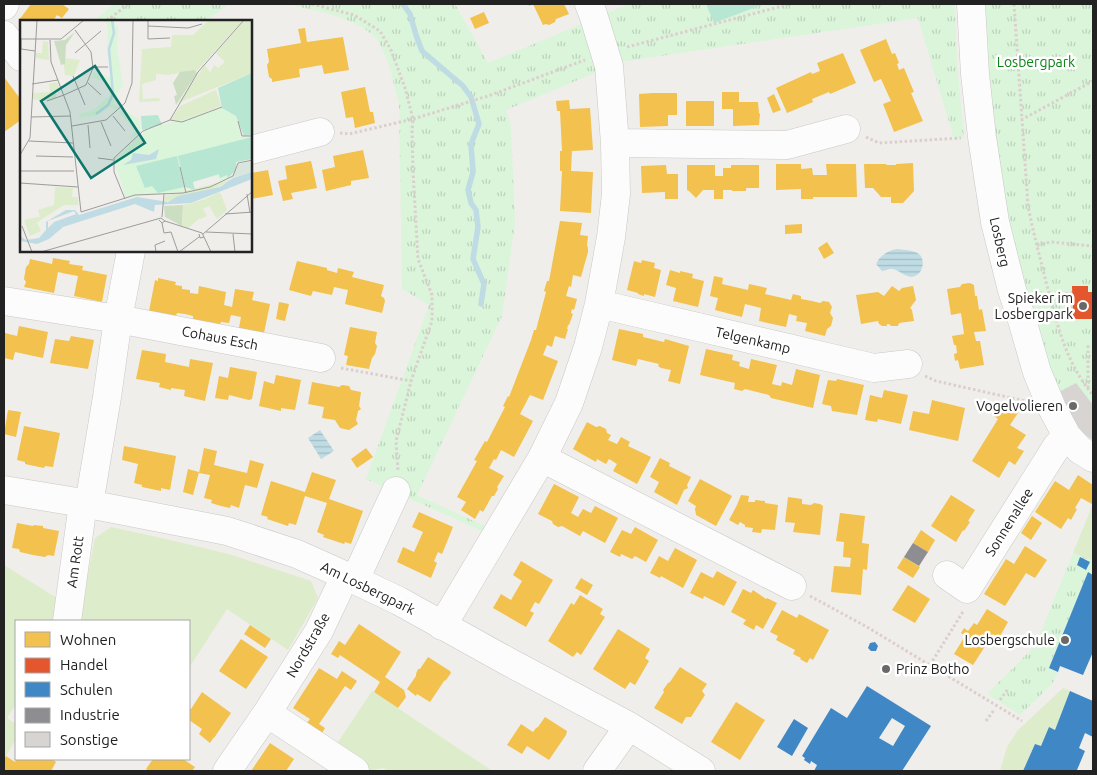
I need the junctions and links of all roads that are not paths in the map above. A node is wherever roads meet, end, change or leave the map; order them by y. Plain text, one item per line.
1 (589, 4) edge
2 (971, 4) edge
3 (4, 34) edge
4 (20, 56) edge
5 (846, 128) road end
6 (320, 132) road end
7 (616, 143) junction
8 (252, 150) edge
9 (131, 252) edge
10 (4, 301) edge
11 (599, 304) junction
12 (118, 319) junction
13 (321, 358) road end
14 (908, 364) road end
15 (1067, 436) junction
16 (542, 458) junction
17 (1093, 458) edge
18 (4, 490) edge
19 (396, 491) road end
20 (86, 503) junction
21 (350, 578) junction
22 (957, 582) road end
23 (792, 586) road end
24 (66, 620) edge
25 (442, 626) junction
26 (267, 712) junction
27 (629, 726) junction
28 (228, 771) edge
29 (355, 771) edge
30 (596, 771) edge
31 (701, 771) edge

1 - 7 street
2 - 15 street, Losberg
3 - 4 street
5 - 7 street
6 - 8 street
7 - 11 street
9 - 12 street
10 - 12 street, Cohaus Esch
11 - 14 street, Telgenkamp
11 - 16 street
12 - 13 street, Cohaus Esch
12 - 20 street
15 - 17 street, Losberg
15 - 22 street, Sonnenallee
16 - 23 street
16 - 25 street
18 - 20 street, Am Losbergpark
19 - 21 street, Nordstraße
20 - 21 street, Am Losbergpark
20 - 24 street, Am Rott
21 - 25 street, Am Losbergpark
21 - 26 street, Nordstraße
25 - 27 street, Am Losbergpark
26 - 28 street, Nordstraße
26 - 29 street
27 - 30 street
27 - 31 street, Am Losbergpark

